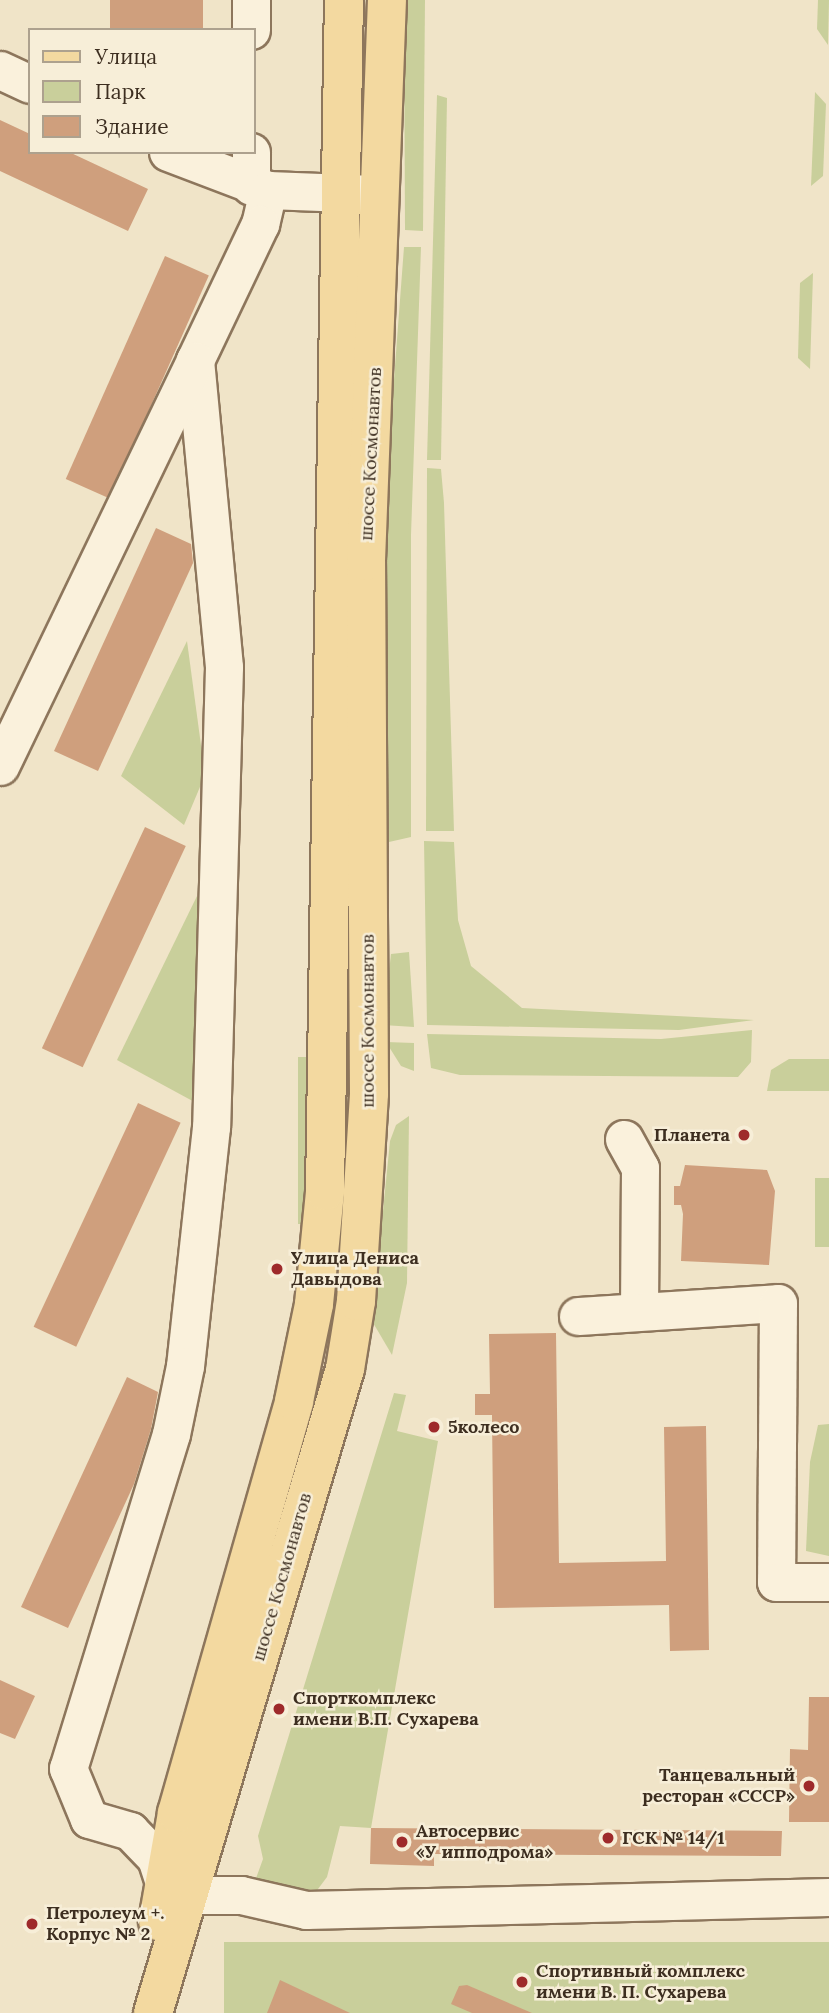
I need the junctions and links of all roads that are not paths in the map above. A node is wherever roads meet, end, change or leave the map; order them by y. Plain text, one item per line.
1 (251, 0) edge
2 (344, 0) edge
3 (387, 0) edge
4 (251, 28) edge
5 (0, 69) edge
6 (28, 83) edge
7 (175, 154) edge
8 (257, 176) edge
9 (342, 193) junction
10 (382, 194) junction
11 (195, 360) junction
12 (0, 766) edge
13 (624, 1139) dead end
14 (639, 1309) junction
15 (578, 1316) dead end
16 (829, 1582) edge
17 (178, 1893) junction
18 (829, 1898) edge
19 (129, 2013) edge
20 (153, 2013) edge

1 - 4 street
2 - 9 main road, шоссе Космонавтов
3 - 10 main road, шоссе Космонавтов
5 - 6 street
7 - 8 street
8 - 9 street
8 - 11 street
9 - 10 street
9 - 17 main road, шоссе Космонавтов
10 - 17 main road, шоссе Космонавтов
11 - 12 street
11 - 17 street
13 - 14 street
14 - 15 street
14 - 16 street
17 - 18 street
17 - 19 main road, шоссе Космонавтов
17 - 20 main road, шоссе Космонавтов

